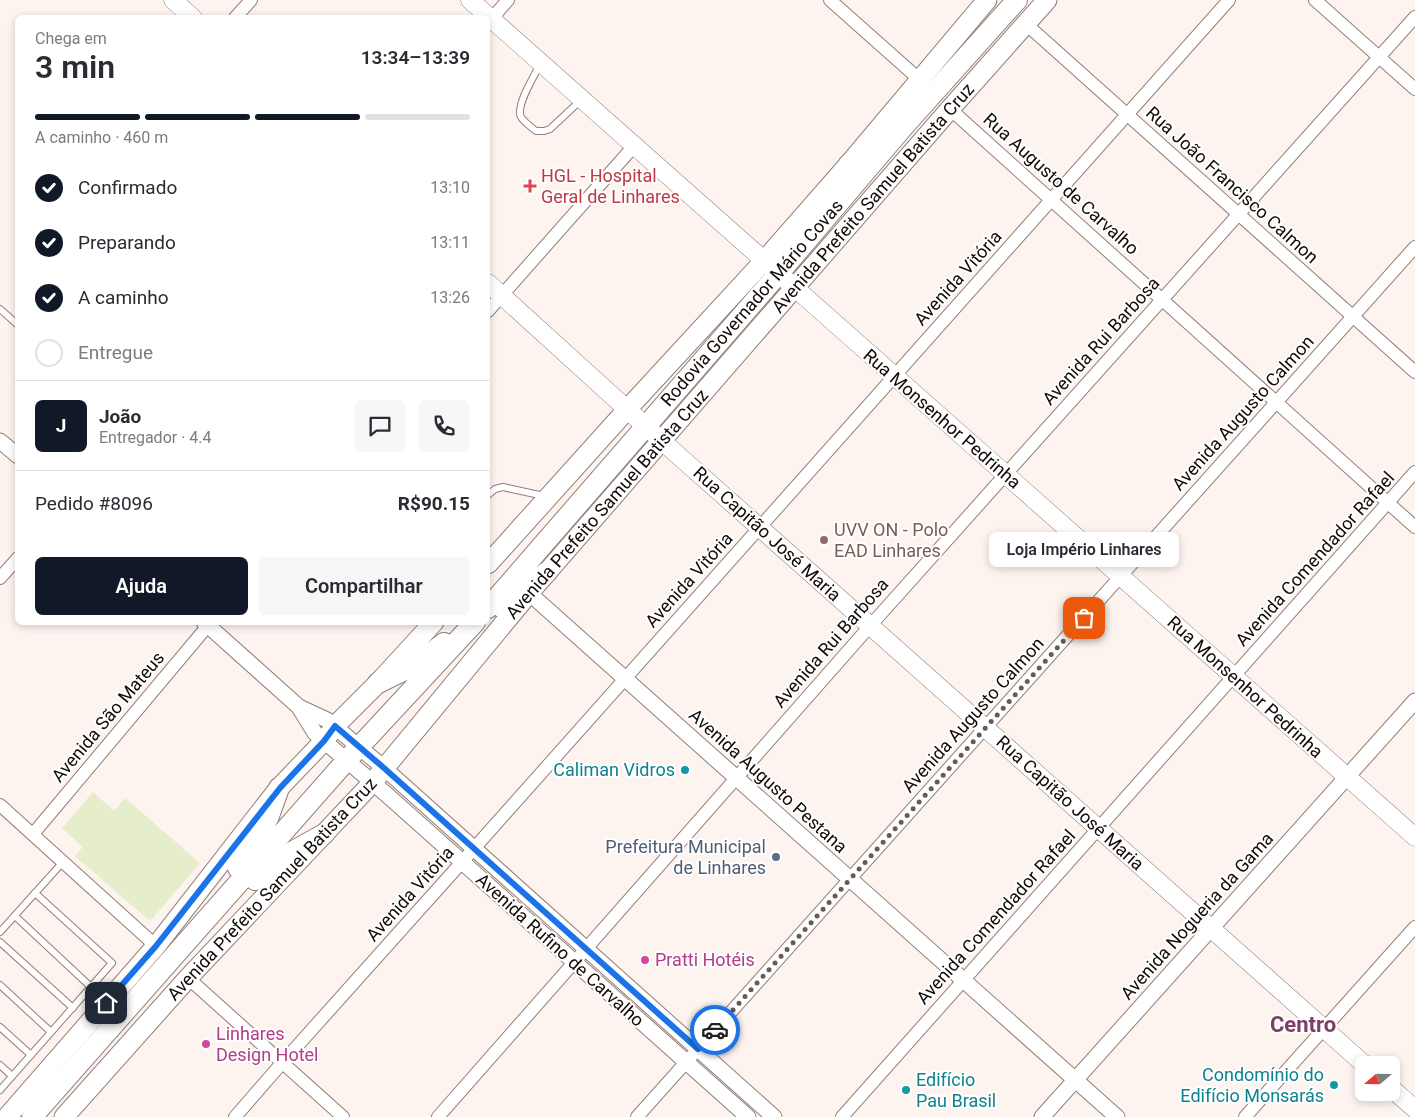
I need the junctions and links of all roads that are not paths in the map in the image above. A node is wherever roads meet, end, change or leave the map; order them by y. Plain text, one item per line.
1 (173, 0) edge
2 (251, 0) edge
3 (470, 0) edge
4 (508, 0) edge
5 (830, 0) edge
6 (987, 0) edge
7 (1017, 0) edge
8 (1047, 0) edge
9 (1229, 0) edge
10 (1315, 0) edge
11 (190, 15) edge
12 (238, 15) edge
13 (484, 15) edge
14 (1415, 16) edge
15 (490, 20) edge
16 (490, 22) edge
17 (1026, 24) junction
18 (1379, 57) junction
19 (540, 62) junction
20 (920, 80) junction
21 (1415, 89) edge
22 (582, 100) junction
23 (950, 109) junction
24 (1127, 114) junction
25 (904, 126) junction
26 (634, 146) junction
27 (848, 164) junction
28 (1051, 200) junction
29 (1238, 214) junction
30 (1415, 247) edge
31 (771, 267) junction
32 (490, 286) edge
33 (794, 288) junction
34 (501, 296) junction
35 (1162, 299) junction
36 (0, 309) edge
37 (490, 310) edge
38 (1353, 317) junction
39 (15, 322) edge
40 (1415, 372) edge
41 (894, 376) junction
42 (1276, 402) junction
43 (627, 409) junction
44 (645, 426) junction
45 (0, 441) edge
46 (662, 441) junction
47 (15, 454) edge
48 (1415, 472) edge
49 (1005, 475) junction
50 (490, 493) edge
51 (548, 497) junction
52 (1388, 503) junction
53 (759, 527) junction
54 (1415, 527) edge
55 (490, 559) edge
56 (15, 561) edge
57 (548, 572) junction
58 (1121, 576) junction
59 (0, 578) edge
60 (530, 593) junction
61 (490, 606) edge
62 (490, 615) edge
63 (206, 625) edge
64 (208, 625) edge
65 (431, 625) edge
66 (477, 625) edge
67 (478, 625) edge
68 (870, 626) junction
69 (1234, 676) junction
70 (625, 679) junction
71 (378, 683) junction
72 (1415, 701) edge
73 (985, 728) junction
74 (330, 734) junction
75 (352, 754) junction
76 (378, 775) junction
77 (1347, 777) junction
78 (736, 778) junction
79 (280, 788) junction
80 (0, 805) edge
81 (1098, 828) junction
82 (33, 834) junction
83 (324, 834) junction
84 (1415, 837) edge
85 (474, 849) junction
86 (63, 862) junction
87 (462, 862) junction
88 (850, 879) junction
89 (35, 893) junction
90 (15, 916) junction
91 (202, 925) junction
92 (1415, 927) edge
93 (1211, 928) junction
94 (0, 932) edge
95 (0, 942) edge
96 (156, 946) junction
97 (586, 948) junction
98 (574, 962) junction
99 (188, 978) junction
100 (963, 980) junction
101 (0, 985) edge
102 (91, 987) junction
103 (72, 1008) junction
104 (0, 1026) edge
105 (1324, 1029) junction
106 (51, 1032) junction
107 (698, 1049) junction
108 (31, 1055) junction
109 (1355, 1056) edge
110 (686, 1062) junction
111 (282, 1063) junction
112 (0, 1065) edge
113 (12, 1076) junction
114 (1075, 1080) junction
115 (0, 1090) edge
116 (1400, 1096) edge
117 (1415, 1109) edge
118 (7, 1117) edge
119 (32, 1117) edge
120 (64, 1117) edge
121 (235, 1117) edge
122 (343, 1117) edge
123 (438, 1117) edge
124 (638, 1117) edge
125 (748, 1117) edge
126 (774, 1117) edge
127 (842, 1117) edge
128 (1042, 1117) edge
129 (1117, 1117) edge
130 (1245, 1117) edge

1 - 11 main road
2 - 12 street
3 - 13 main road, Rua Monsenhor Pedrinha
4 - 15 street
5 - 20 street
6 - 20 main road
7 - 25 highway, Rodovia Governador Mário Covas
8 - 17 main road, Avenida Prefeito Samuel Batista Cruz
9 - 24 street, Avenida Vitória
10 - 18 street
14 - 18 street, Avenida Rui Barbosa
16 - 19 main road, Rua Monsenhor Pedrinha
17 - 23 main road, Avenida Prefeito Samuel Batista Cruz
17 - 24 street, Rua João Francisco Calmon
18 - 21 street
18 - 29 street, Avenida Rui Barbosa
19 - 22 main road, Rua Monsenhor Pedrinha
19 - 22 lane
20 - 27 main road
22 - 26 main road, Rua Monsenhor Pedrinha
23 - 28 street, Rua Augusto de Carvalho
23 - 33 main road, Avenida Prefeito Samuel Batista Cruz
24 - 28 street, Avenida Vitória
24 - 29 street, Rua João Francisco Calmon
25 - 27 highway
25 - 31 highway, Rodovia Governador Mário Covas
26 - 31 main road, Rua Monsenhor Pedrinha
26 - 34 street
27 - 31 main road
28 - 35 street, Rua Augusto de Carvalho
28 - 41 street, Avenida Vitória
29 - 35 street, Avenida Rui Barbosa
29 - 38 street, Rua João Francisco Calmon
30 - 38 street, Avenida Augusto Calmon
31 - 33 main road, Rua Monsenhor Pedrinha
31 - 43 main road
31 - 44 highway, Rodovia Governador Mário Covas
32 - 34 main road
33 - 41 main road, Rua Monsenhor Pedrinha
33 - 46 main road, Avenida Prefeito Samuel Batista Cruz
34 - 37 street
34 - 43 main road
35 - 42 street, Rua Augusto de Carvalho
35 - 49 street, Avenida Rui Barbosa
36 - 39 lane
38 - 40 street, Rua João Francisco Calmon
38 - 42 street, Avenida Augusto Calmon
41 - 49 main road, Rua Monsenhor Pedrinha
41 - 53 street, Avenida Vitória
42 - 52 street, Rua Augusto de Carvalho
42 - 58 street, Avenida Augusto Calmon
43 - 44 main road, Rua Capitão José Maria
43 - 51 main road
44 - 46 main road, Rua Capitão José Maria
44 - 61 highway, Rodovia Governador Mário Covas
45 - 47 street
46 - 53 main road, Rua Capitão José Maria
46 - 57 main road, Avenida Prefeito Samuel Batista Cruz
48 - 52 street, Avenida Comendador Rafael
49 - 58 main road, Rua Monsenhor Pedrinha
49 - 68 street, Avenida Rui Barbosa
50 - 51 lane
51 - 55 main road
52 - 54 street, Rua Augusto de Carvalho
52 - 69 street, Avenida Comendador Rafael
53 - 68 main road, Rua Capitão José Maria
53 - 70 street, Avenida Vitória
56 - 59 street
57 - 60 main road, Avenida Prefeito Samuel Batista Cruz
57 - 62 highway
58 - 69 main road, Rua Monsenhor Pedrinha
58 - 73 street, Avenida Augusto Calmon
60 - 70 street, Avenida Augusto Pestana
60 - 76 main road, Avenida Prefeito Samuel Batista Cruz
63 - 82 street, Avenida São Mateus
64 - 74 street
65 - 71 main road
66 - 71 highway
67 - 75 highway
68 - 73 main road, Rua Capitão José Maria
68 - 78 street, Avenida Rui Barbosa
69 - 77 main road, Rua Monsenhor Pedrinha
69 - 81 street, Avenida Comendador Rafael
70 - 78 street, Avenida Augusto Pestana
70 - 85 street, Avenida Vitória
71 - 74 main road
72 - 77 street, Avenida Nogueria da Gama
73 - 81 main road, Rua Capitão José Maria
73 - 88 street, Avenida Augusto Calmon
74 - 75 street
74 - 79 main road
75 - 76 street
75 - 91 highway, Avenida Prefeito Samuel Batista Cruz
76 - 83 main road, Avenida Prefeito Samuel Batista Cruz
76 - 85 street, Avenida Rufino de Carvalho
76 - 87 street, Avenida Rufino de Carvalho
77 - 84 main road, Rua Monsenhor Pedrinha
77 - 93 street, Avenida Nogueria da Gama
78 - 88 street, Avenida Augusto Pestana
78 - 97 street, Avenida Rui Barbosa
79 - 91 highway
79 - 96 main road
80 - 82 street
81 - 93 main road, Rua Capitão José Maria
81 - 100 street, Avenida Comendador Rafael
82 - 86 street
83 - 91 highway
83 - 99 main road, Avenida Prefeito Samuel Batista Cruz
85 - 87 street, Avenida Vitória
85 - 97 street, Avenida Rufino de Carvalho
86 - 89 lane
86 - 96 street
87 - 98 street, Avenida Rufino de Carvalho
87 - 111 street, Avenida Vitória
88 - 100 street, Avenida Augusto Pestana
88 - 107 street, Avenida Augusto Calmon
89 - 90 lane
89 - 102 lane
90 - 94 lane
90 - 102 lane
91 - 119 highway
92 - 105 street
93 - 105 main road, Rua Capitão José Maria
93 - 114 street, Avenida Nogueria da Gama
95 - 103 lane
96 - 118 main road
97 - 98 street, Avenida Rui Barbosa
97 - 107 street, Avenida Rufino de Carvalho
98 - 110 street, Avenida Rufino de Carvalho
98 - 123 street, Avenida Rui Barbosa
99 - 111 street
99 - 120 main road, Avenida Prefeito Samuel Batista Cruz
100 - 114 street, Avenida Augusto Pestana
100 - 127 street, Avenida Comendador Rafael
101 - 106 lane
102 - 103 lane
103 - 106 lane
104 - 108 lane
105 - 109 main road, Rua Capitão José Maria
105 - 130 street
106 - 108 lane
107 - 110 street, Avenida Augusto Calmon
107 - 126 street, Avenida Rufino de Carvalho
108 - 113 lane
110 - 124 street, Avenida Augusto Calmon
110 - 125 street, Avenida Rufino de Carvalho
111 - 121 street, Avenida Vitória
111 - 122 street
112 - 113 lane
113 - 115 lane
114 - 128 street, Avenida Nogueria da Gama
114 - 129 street, Avenida Augusto Pestana
116 - 117 main road

